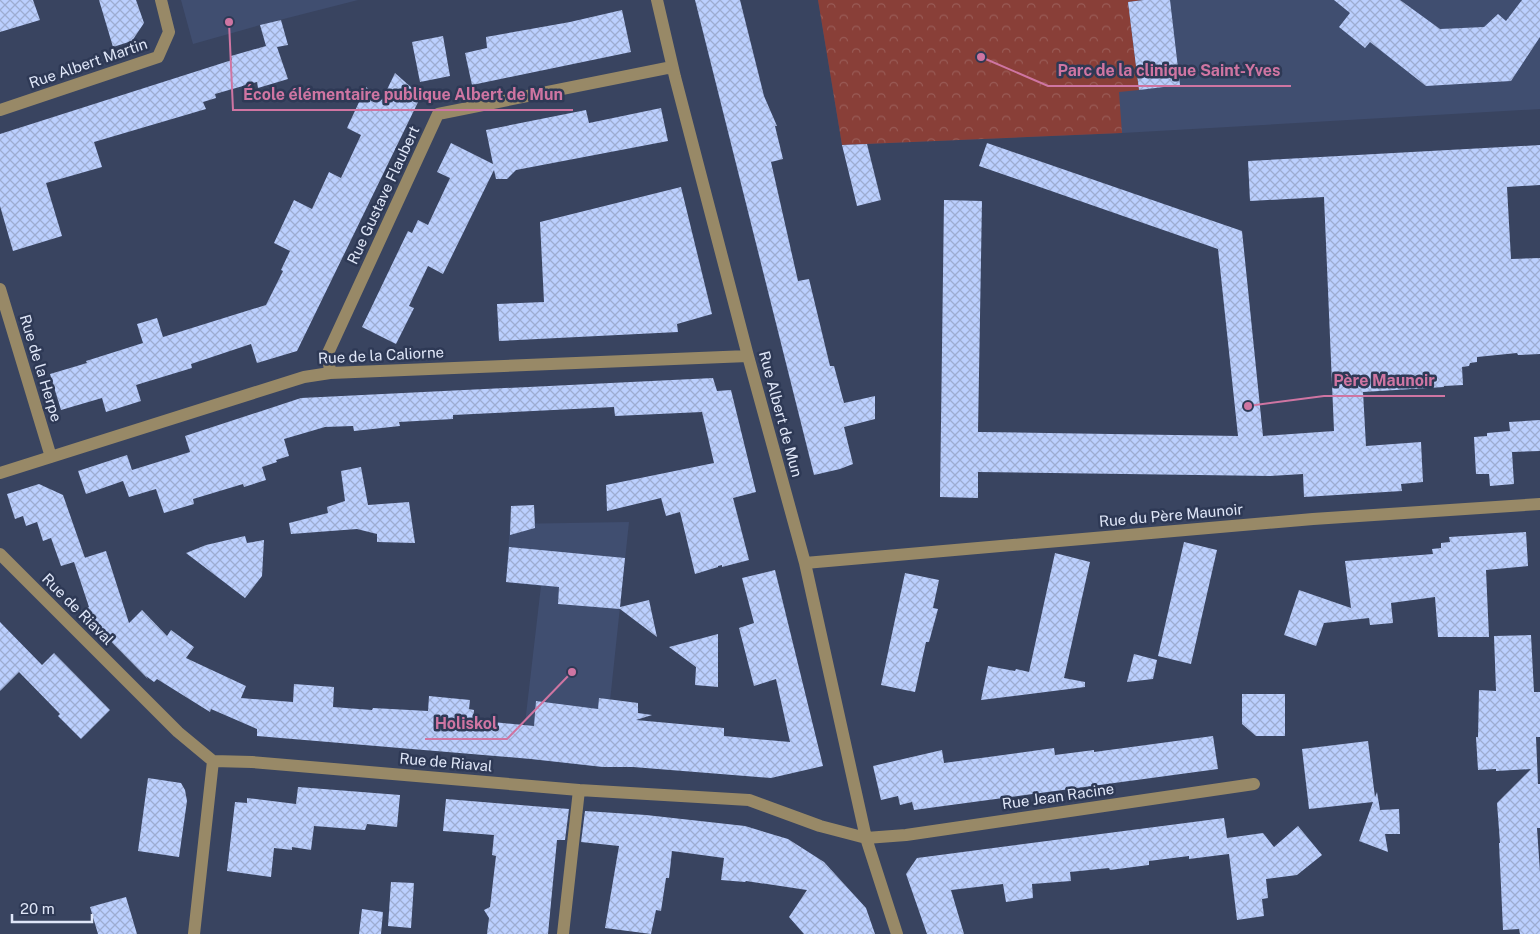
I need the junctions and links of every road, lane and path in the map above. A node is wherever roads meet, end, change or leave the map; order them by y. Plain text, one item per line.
1 (161, 0) edge
2 (657, 0) edge
3 (672, 67) junction
4 (0, 110) edge
5 (0, 289) edge
6 (748, 356) junction
7 (330, 373) junction
8 (51, 457) junction
9 (0, 473) edge
10 (1540, 504) edge
11 (0, 554) edge
12 (805, 563) junction
13 (212, 761) junction
14 (1254, 784) dead end
15 (579, 790) junction
16 (866, 838) junction
17 (194, 934) edge
18 (563, 934) edge
19 (897, 934) edge

1 - 4 street, Rue Albert Martin
2 - 3 street, Rue Albert de Mun
3 - 6 street, Rue Albert de Mun
3 - 7 street, Rue Gustave Flaubert
5 - 8 street, Rue de la Herpe
6 - 7 street, Rue de la Caliorne
6 - 12 street, Rue Albert de Mun
7 - 8 street, Rue de la Caliorne
8 - 9 street, Rue de la Caliorne
10 - 12 street, Rue du Père Maunoir
11 - 13 street, Rue de Riaval
12 - 16 street, Rue Albert de Mun
13 - 15 street, Rue de Riaval
13 - 17 street
14 - 16 street, Rue Jean Racine
15 - 16 street, Rue de Riaval
15 - 18 street
16 - 19 street

